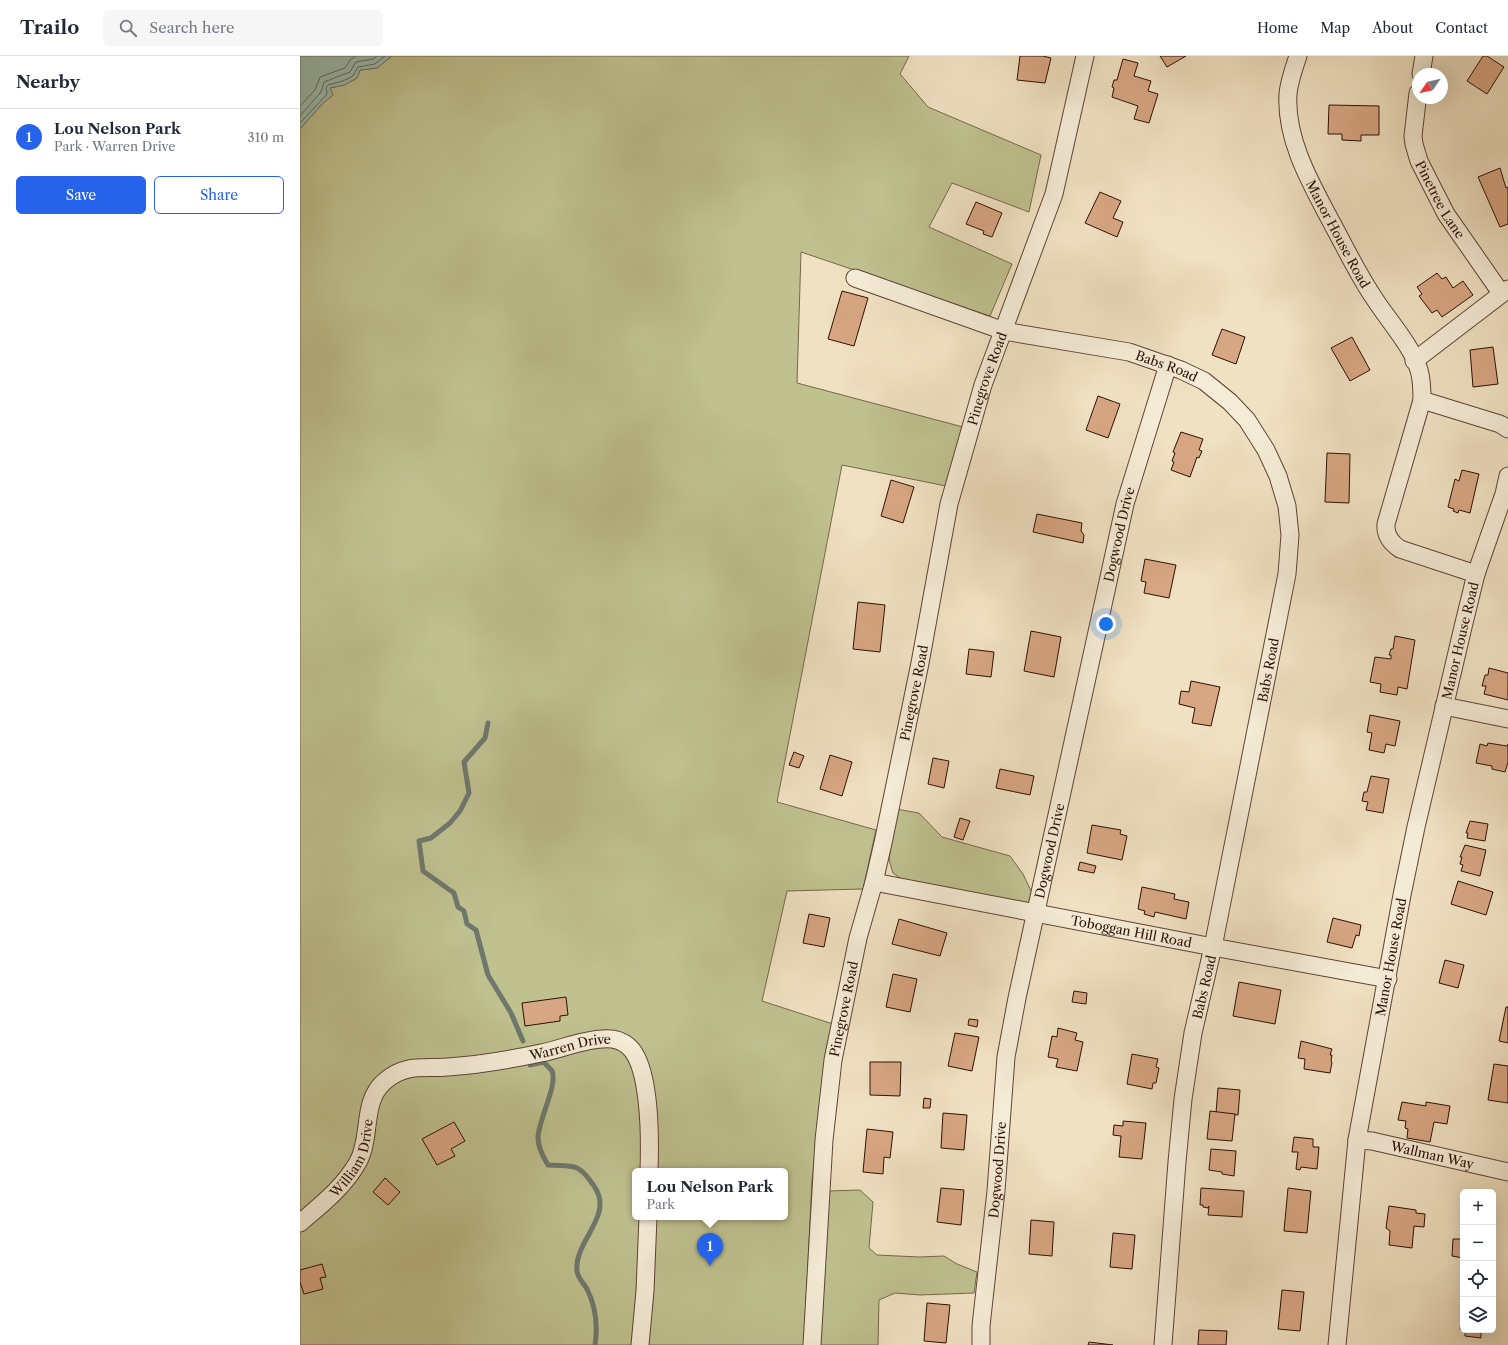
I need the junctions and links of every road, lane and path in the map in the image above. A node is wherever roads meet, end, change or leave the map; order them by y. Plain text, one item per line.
1 (1085, 56) edge
2 (1298, 56) edge
3 (1424, 56) edge
4 (1422, 68) edge
5 (1417, 104) edge
6 (855, 278) dead end
7 (1505, 291) edge
8 (1004, 331) junction
9 (1414, 361) junction
10 (1168, 365) junction
11 (1422, 400) junction
12 (1508, 429) edge
13 (1508, 476) edge
14 (1476, 574) junction
15 (1444, 706) junction
16 (1508, 719) edge
17 (874, 882) junction
18 (1036, 913) junction
19 (1213, 948) junction
20 (1388, 979) junction
21 (385, 1081) joint
22 (1357, 1140) junction
23 (649, 1168) edge
24 (1508, 1172) edge
25 (648, 1220) edge
26 (300, 1223) edge
27 (640, 1345) edge
28 (812, 1345) edge
29 (981, 1345) edge
30 (1163, 1345) edge
31 (1337, 1345) edge

1 - 8 street, Pinegrove Road
2 - 9 street, Manor House Road
3 - 4 street
5 - 7 street, Pinetree Lane
6 - 8 street, Babs Road
7 - 9 street
8 - 10 street, Babs Road
8 - 17 street, Pinegrove Road
9 - 11 street, Manor House Road
10 - 18 street, Dogwood Drive
10 - 19 street, Babs Road
11 - 12 street
11 - 14 street, Manor House Road
13 - 14 street, Manor House Road
14 - 15 street, Manor House Road
15 - 16 street
15 - 20 street, Manor House Road
17 - 18 street, Toboggan Hill Road
17 - 28 street, Pinegrove Road
18 - 19 street, Toboggan Hill Road
18 - 29 street, Dogwood Drive
19 - 20 street, Toboggan Hill Road
19 - 30 street, Babs Road
20 - 22 street, Manor House Road
21 - 23 street, Warren Drive
21 - 26 street, William Drive
22 - 24 street, Wallman Way
22 - 31 street, Manor House Road
25 - 27 street

